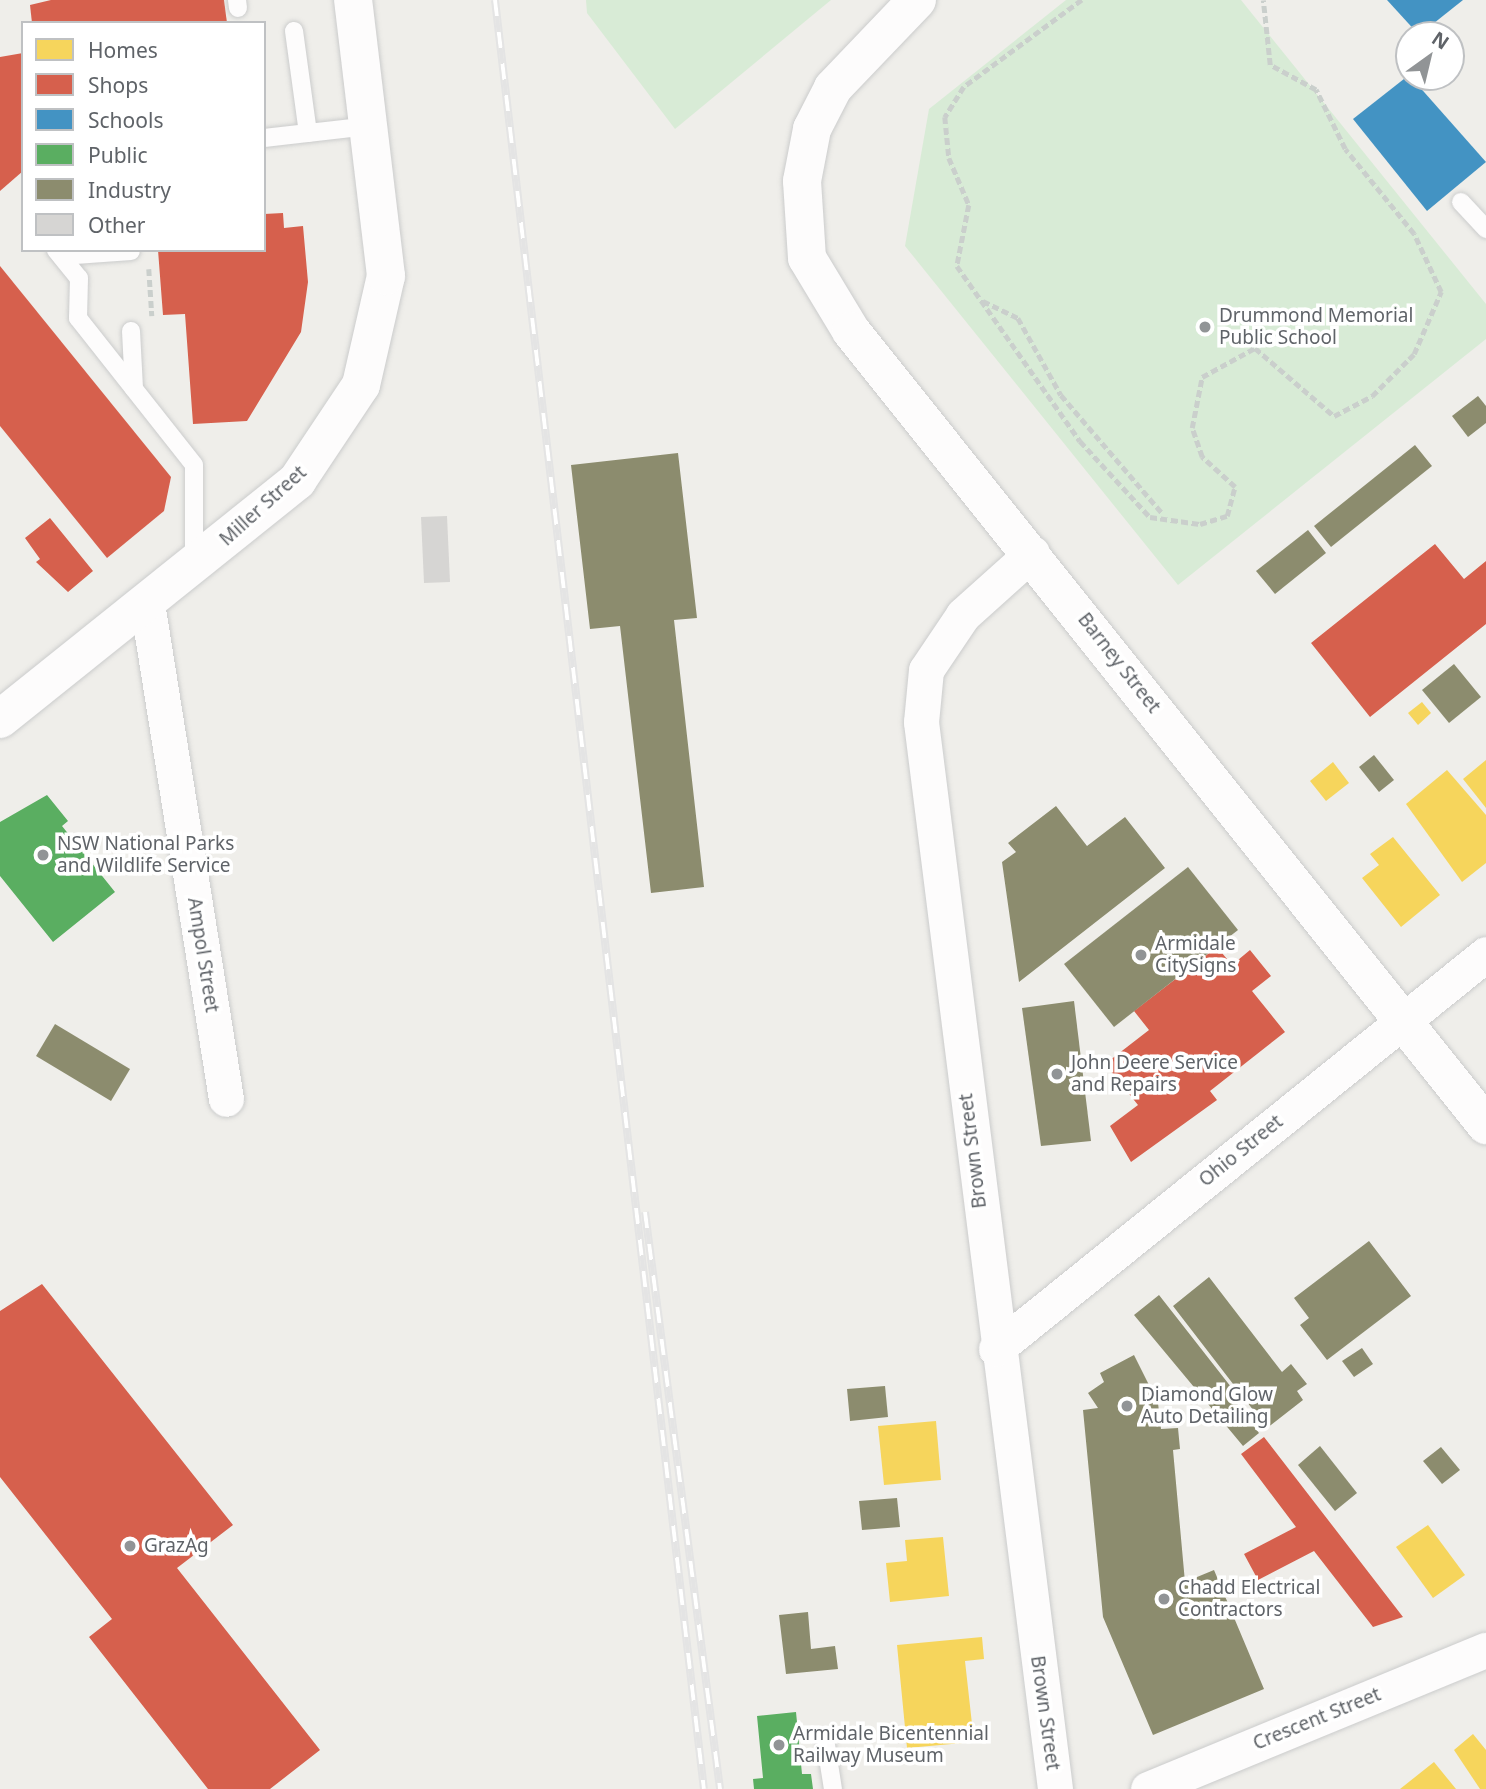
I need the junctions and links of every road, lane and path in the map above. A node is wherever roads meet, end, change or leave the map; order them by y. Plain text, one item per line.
1 (353, 0) edge
2 (917, 0) edge
3 (1082, 0) edge
4 (1264, 0) edge
5 (294, 32) dead end
6 (370, 126) junction
7 (308, 133) junction
8 (266, 138) edge
9 (1461, 202) dead end
10 (1486, 229) edge
11 (95, 252) edge
12 (59, 253) edge
13 (149, 262) dead end
14 (151, 297) dead end
15 (982, 301) junction
16 (131, 331) dead end
17 (134, 389) junction
18 (1163, 515) junction
19 (1032, 553) junction
20 (194, 565) junction
21 (147, 603) junction
22 (0, 719) edge
23 (1486, 954) edge
24 (1403, 1020) junction
25 (226, 1099) dead end
26 (1486, 1125) edge
27 (996, 1349) junction
28 (1486, 1650) edge
29 (827, 1745) dead end
30 (833, 1789) edge
31 (1055, 1789) edge
32 (1148, 1789) edge

1 - 6 street, Miller Street
2 - 19 street, Barney Street
3 - 15 path
4 - 18 path
5 - 7 lane
6 - 7 lane
6 - 20 street, Miller Street
7 - 8 lane
9 - 10 lane
11 - 12 lane
12 - 17 lane
13 - 14 path
15 - 18 path
15 - 18 path
16 - 17 lane
17 - 20 lane
19 - 24 street, Barney Street
19 - 27 street, Brown Street
20 - 21 street, Miller Street
21 - 22 street, Miller Street
21 - 25 street, Ampol Street
23 - 24 street, Ohio Street
24 - 26 street, Barney Street
24 - 27 street, Ohio Street
27 - 31 street, Brown Street
28 - 32 street, Crescent Street
29 - 30 lane

